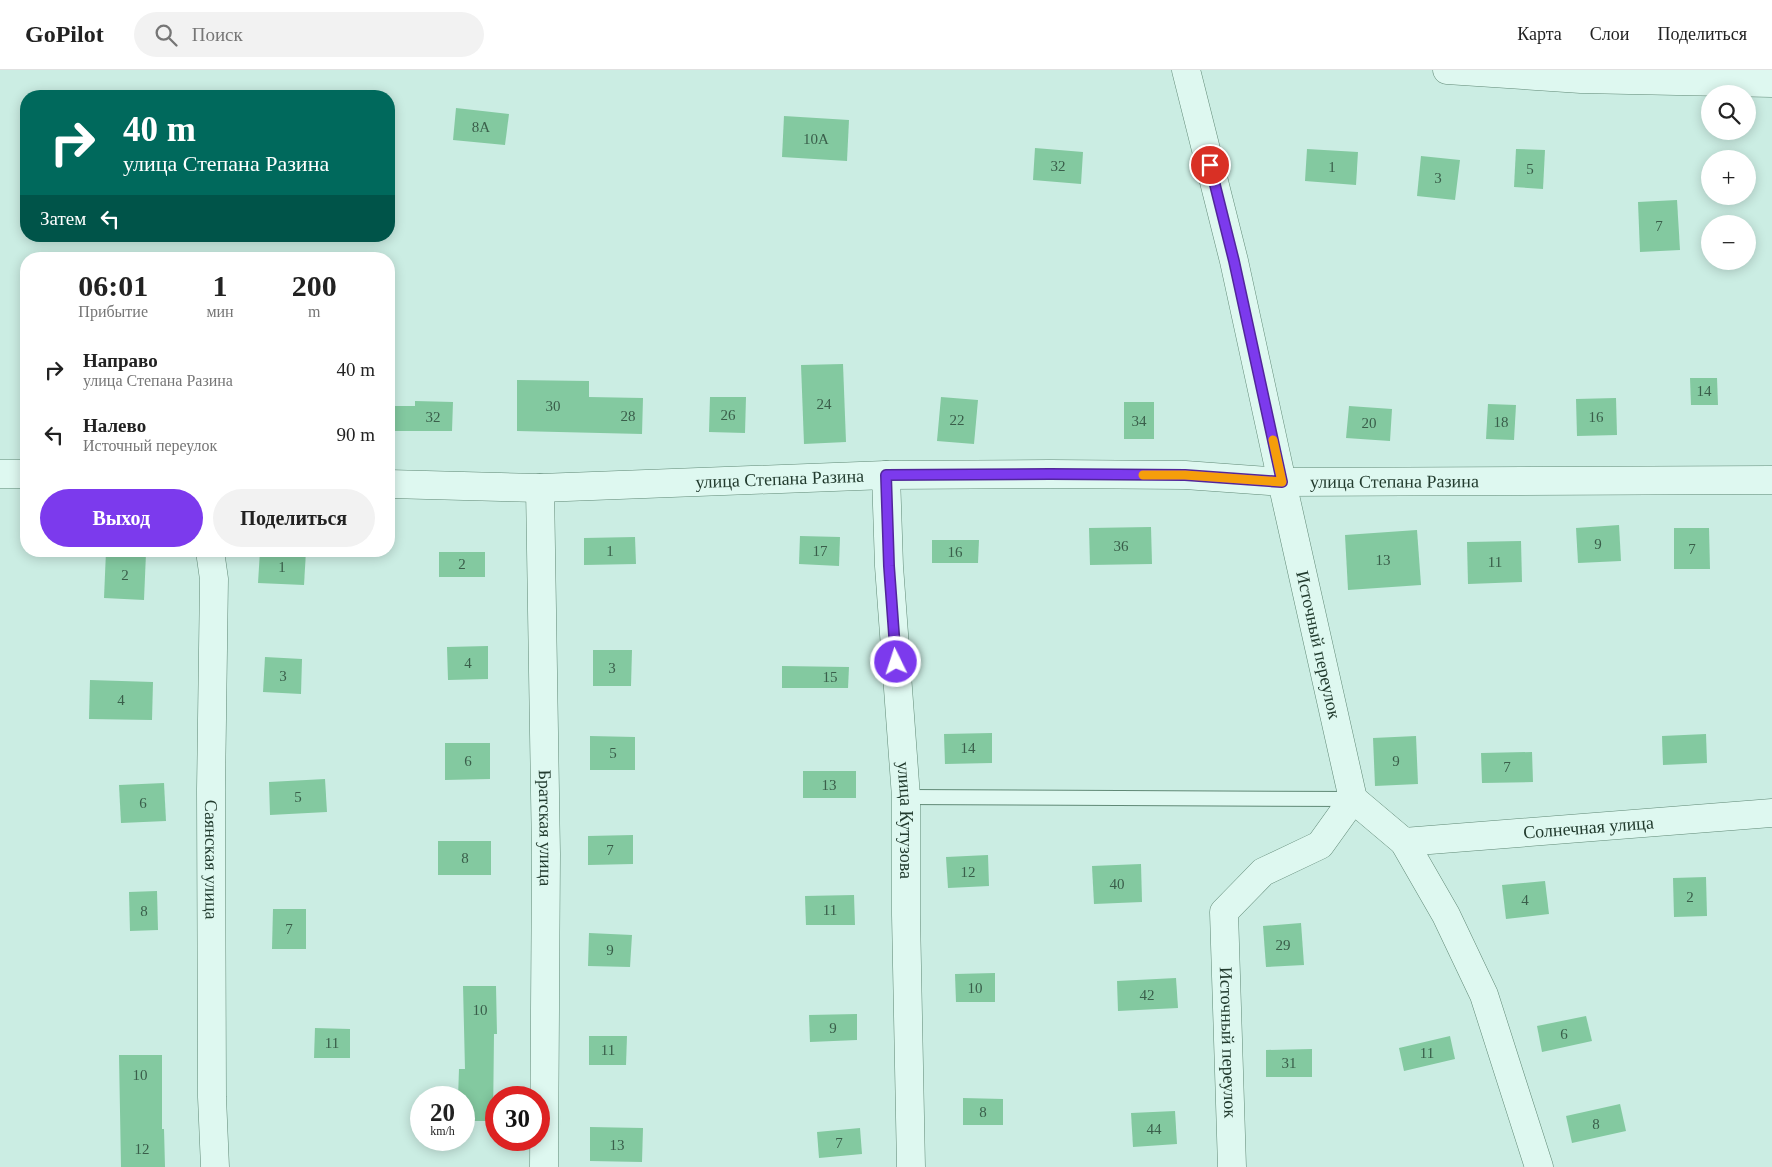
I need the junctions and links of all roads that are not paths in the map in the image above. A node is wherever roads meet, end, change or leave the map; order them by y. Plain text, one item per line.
1 (1186, 70) edge
2 (1447, 70) edge
3 (1772, 83) edge
4 (0, 474) edge
5 (20, 474) edge
6 (886, 475) junction
7 (1772, 480) edge
8 (1282, 482) junction
9 (395, 484) edge
10 (540, 488) junction
11 (211, 557) edge
12 (906, 797) junction
13 (1353, 798) junction
14 (1772, 813) edge
15 (1404, 842) junction
16 (215, 1167) edge
17 (544, 1167) edge
18 (911, 1167) edge
19 (1232, 1167) edge
20 (1539, 1167) edge

1 - 8 street, Источный переулок
2 - 3 street
4 - 5 street
6 - 8 street, улица Степана Разина
6 - 10 street, улица Степана Разина
6 - 12 street, улица Кутузова
7 - 8 street, улица Степана Разина
8 - 13 street, Источный переулок
9 - 10 street, улица Степана Разина
10 - 17 street, Братская улица
11 - 16 street, Саянская улица
12 - 13 lane
12 - 18 street, улица Кутузова
13 - 15 street
13 - 19 street, Источный переулок
14 - 15 street, Солнечная улица
15 - 20 street

